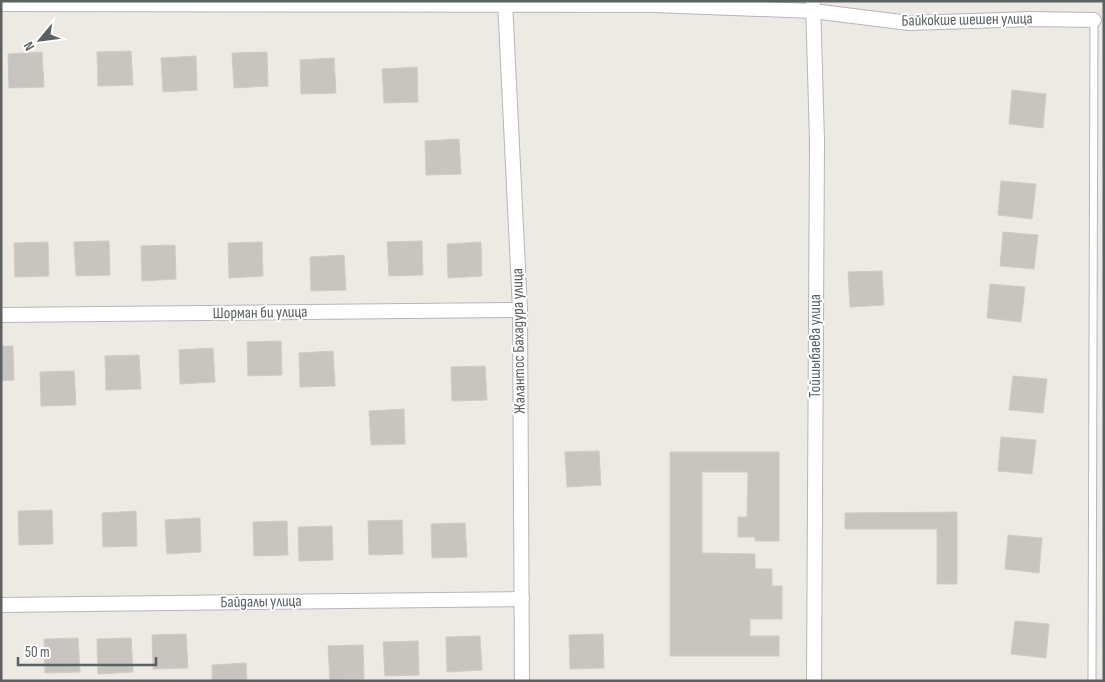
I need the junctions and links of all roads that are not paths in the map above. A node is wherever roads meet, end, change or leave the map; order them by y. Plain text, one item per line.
1 (260, 2) edge
2 (505, 3) edge
3 (1, 4) edge
4 (813, 6) edge
5 (1094, 20) joint
6 (520, 310) junction
7 (1, 315) edge
8 (522, 600) junction
9 (1, 605) edge
10 (522, 681) edge
11 (814, 681) edge
12 (1092, 681) edge

1 - 2 street, Байкокше шешен улица
1 - 3 street, Байкокше шешен улица
2 - 4 street, Байкокше шешен улица
2 - 6 street, Жалантос Бахадура улица
4 - 5 street, Байкокше шешен улица
4 - 11 street, Тойшыбаева улица
5 - 12 lane
6 - 7 street, Шорман би улица
6 - 8 street, Жалантос Бахадура улица
8 - 9 street, Байдалы улица
8 - 10 street, Жалантос Бахадура улица

